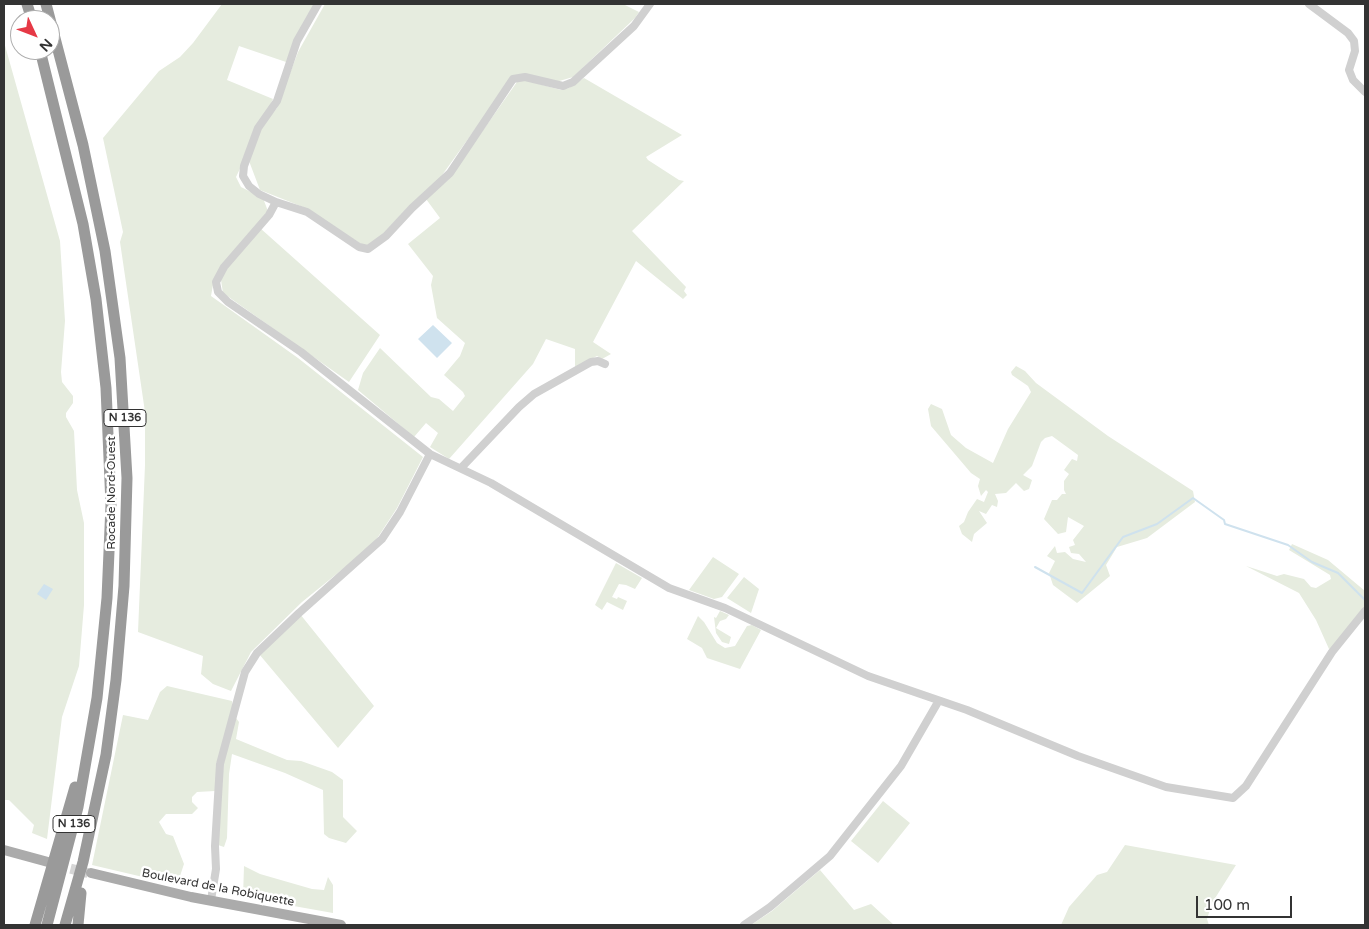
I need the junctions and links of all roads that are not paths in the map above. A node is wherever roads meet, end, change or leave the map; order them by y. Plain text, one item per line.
1 (46, 4) edge
2 (318, 4) edge
3 (650, 4) edge
4 (1309, 4) edge
5 (42, 60) edge
6 (1365, 92) edge
7 (276, 202) junction
8 (605, 364) dead end
9 (430, 454) junction
10 (461, 468) junction
11 (1365, 611) edge
12 (938, 702) junction
13 (94, 720) junction
14 (88, 837) junction
15 (7, 853) edge
16 (48, 862) tunnel mouth
17 (91, 874) tunnel mouth
18 (210, 900) junction
19 (35, 925) edge
20 (47, 925) edge
21 (65, 925) edge
22 (78, 925) edge
23 (342, 925) edge
24 (744, 925) edge

1 - 14 highway, Rocade Nord-Ouest / N 136
2 - 7 street
3 - 7 street
4 - 6 street
5 - 13 highway, Rocade Nord-Ouest / N 136
7 - 9 street
8 - 10 street
9 - 10 street
9 - 18 street
10 - 12 street
11 - 12 street
12 - 24 street
13 - 19 highway
13 - 20 highway, Rocade Nord-Ouest / N 136
14 - 21 highway, Rocade Nord-Ouest / N 136
14 - 22 highway
15 - 16 main road
17 - 18 main road, Boulevard de la Robiquette
18 - 23 main road, Boulevard de la Robiquette

